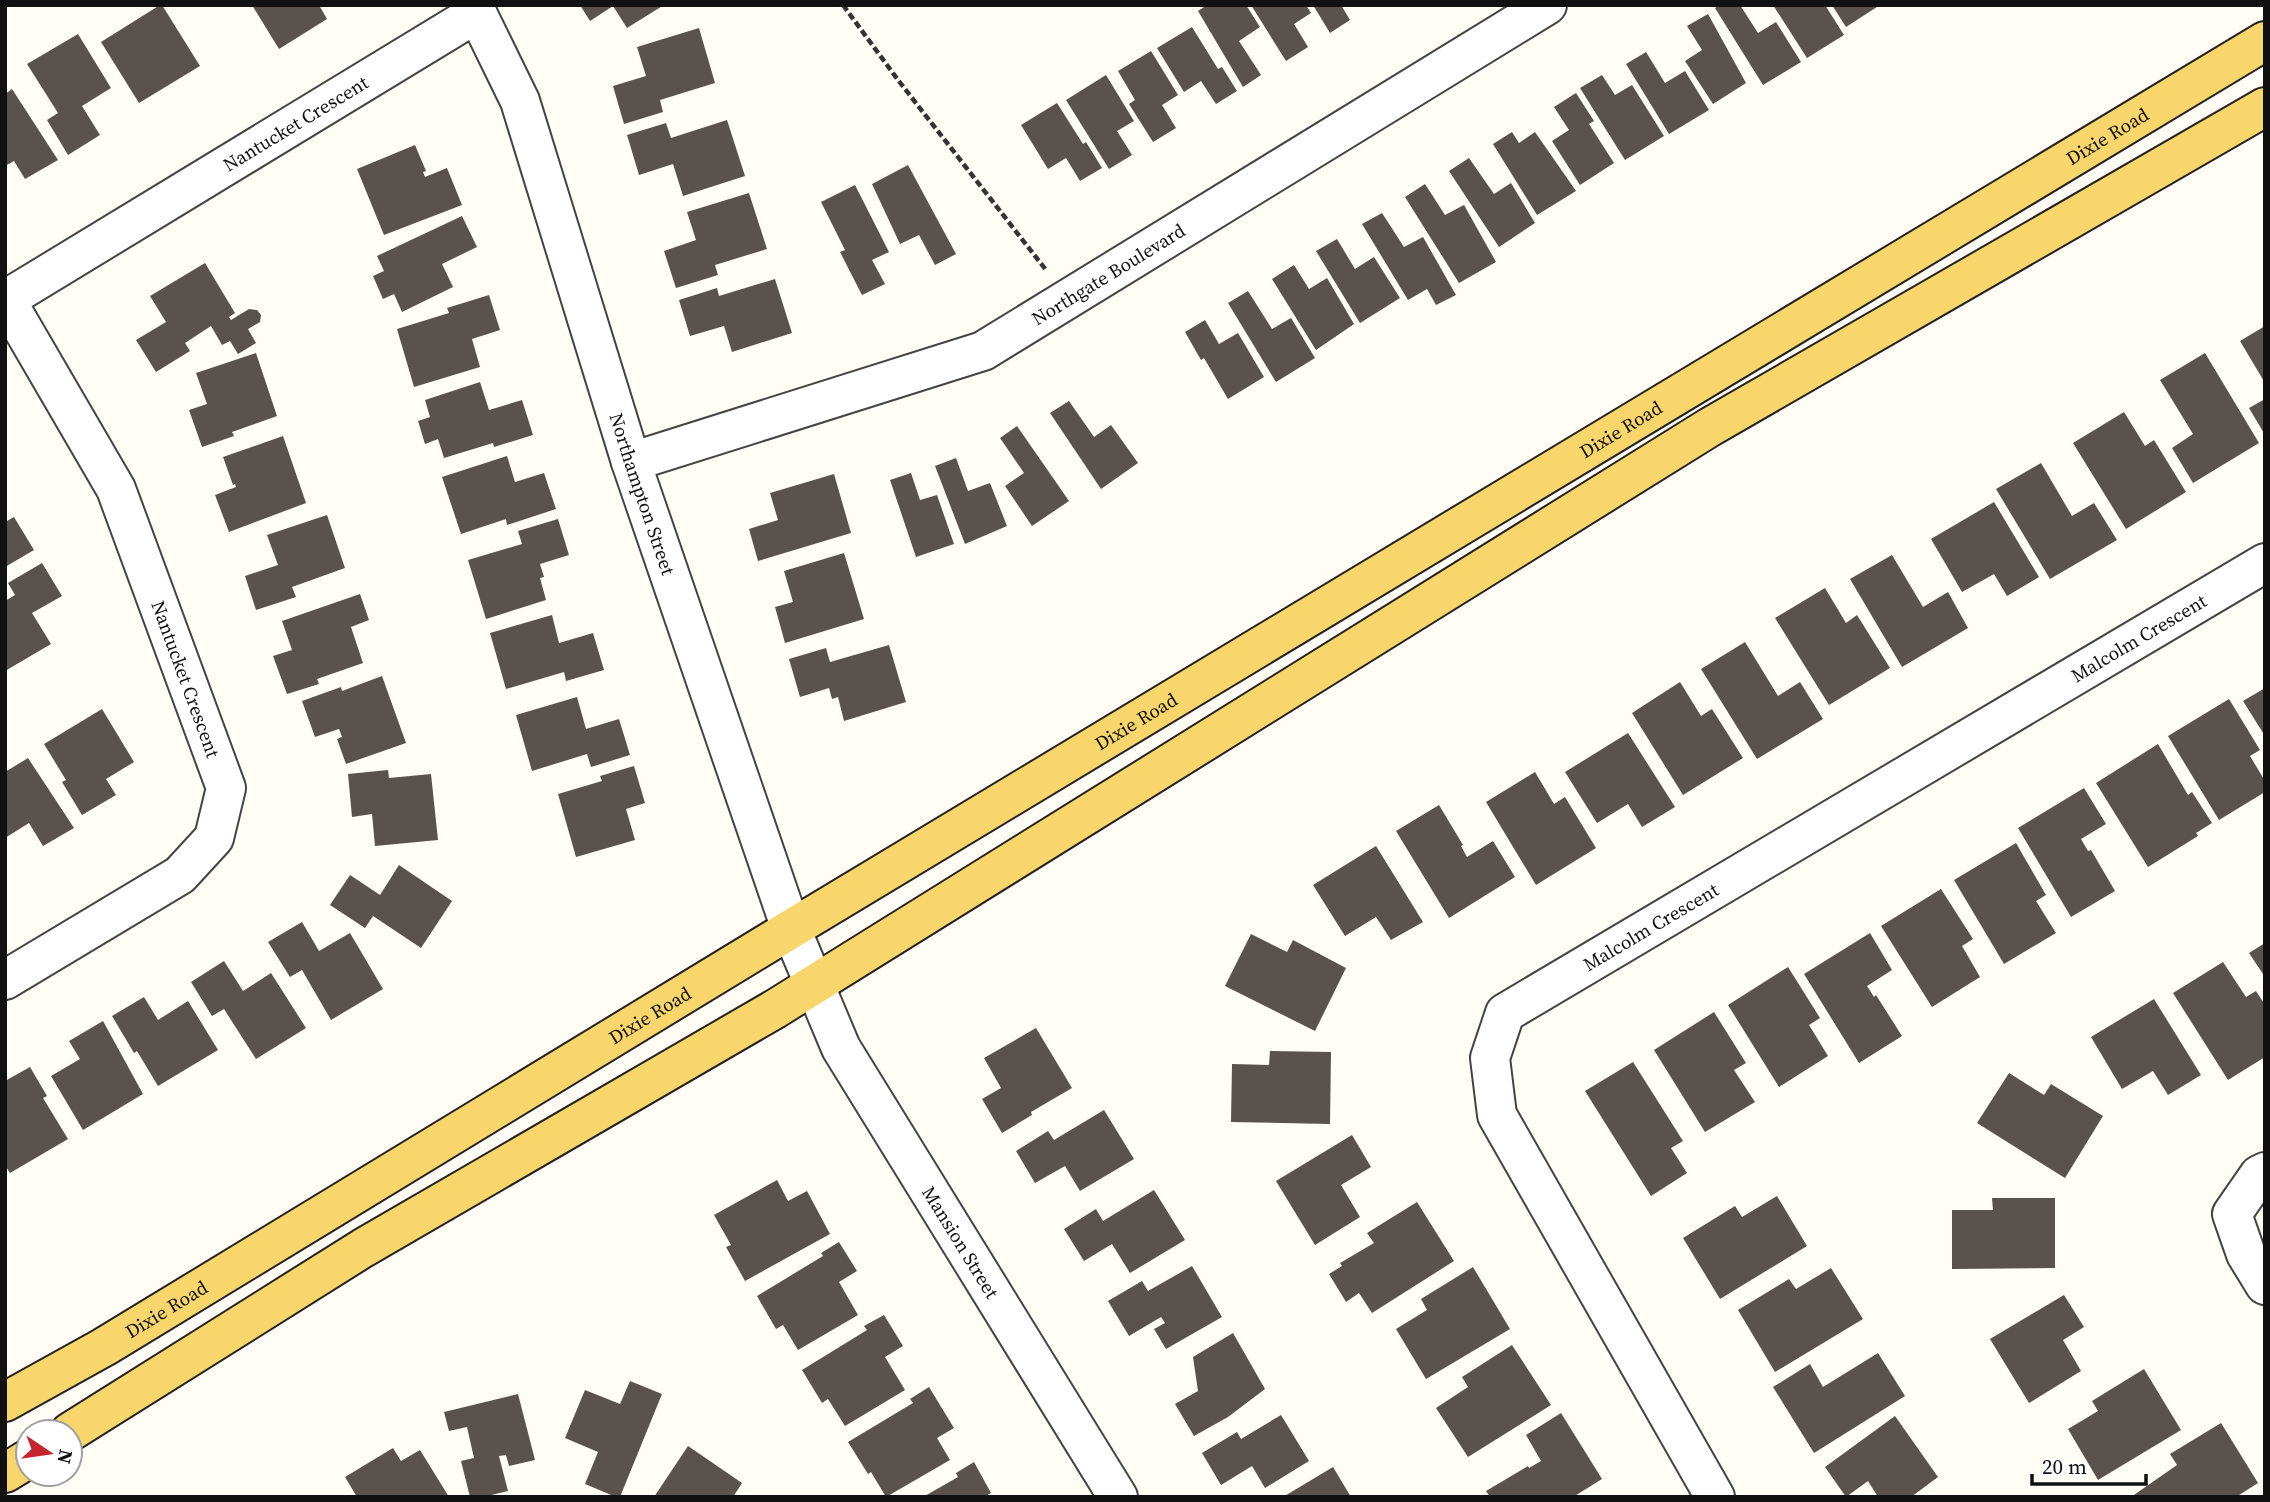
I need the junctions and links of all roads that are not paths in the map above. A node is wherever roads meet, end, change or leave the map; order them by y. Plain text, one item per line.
1 (1547, 5) edge
2 (474, 9) edge
3 (2265, 41) edge
4 (2265, 107) edge
5 (6, 300) edge
6 (631, 462) junction
7 (2265, 562) edge
8 (791, 929) junction
9 (5, 980) edge
10 (813, 984) junction
11 (2265, 1172) edge
12 (2265, 1285) edge
13 (5, 1402) edge
14 (84, 1423) edge
15 (1118, 1497) edge
16 (1715, 1497) edge

1 - 6 street, Northgate Boulevard
2 - 5 street, Nantucket Crescent
2 - 6 street, Northampton Street
3 - 8 main road, Dixie Road
4 - 10 main road
5 - 9 street, Nantucket Crescent
6 - 8 street, Northampton Street
7 - 16 street, Malcolm Crescent
8 - 10 street, Northampton Street
8 - 13 main road, Dixie Road
10 - 14 main road
10 - 15 street, Mansion Street
11 - 12 street

